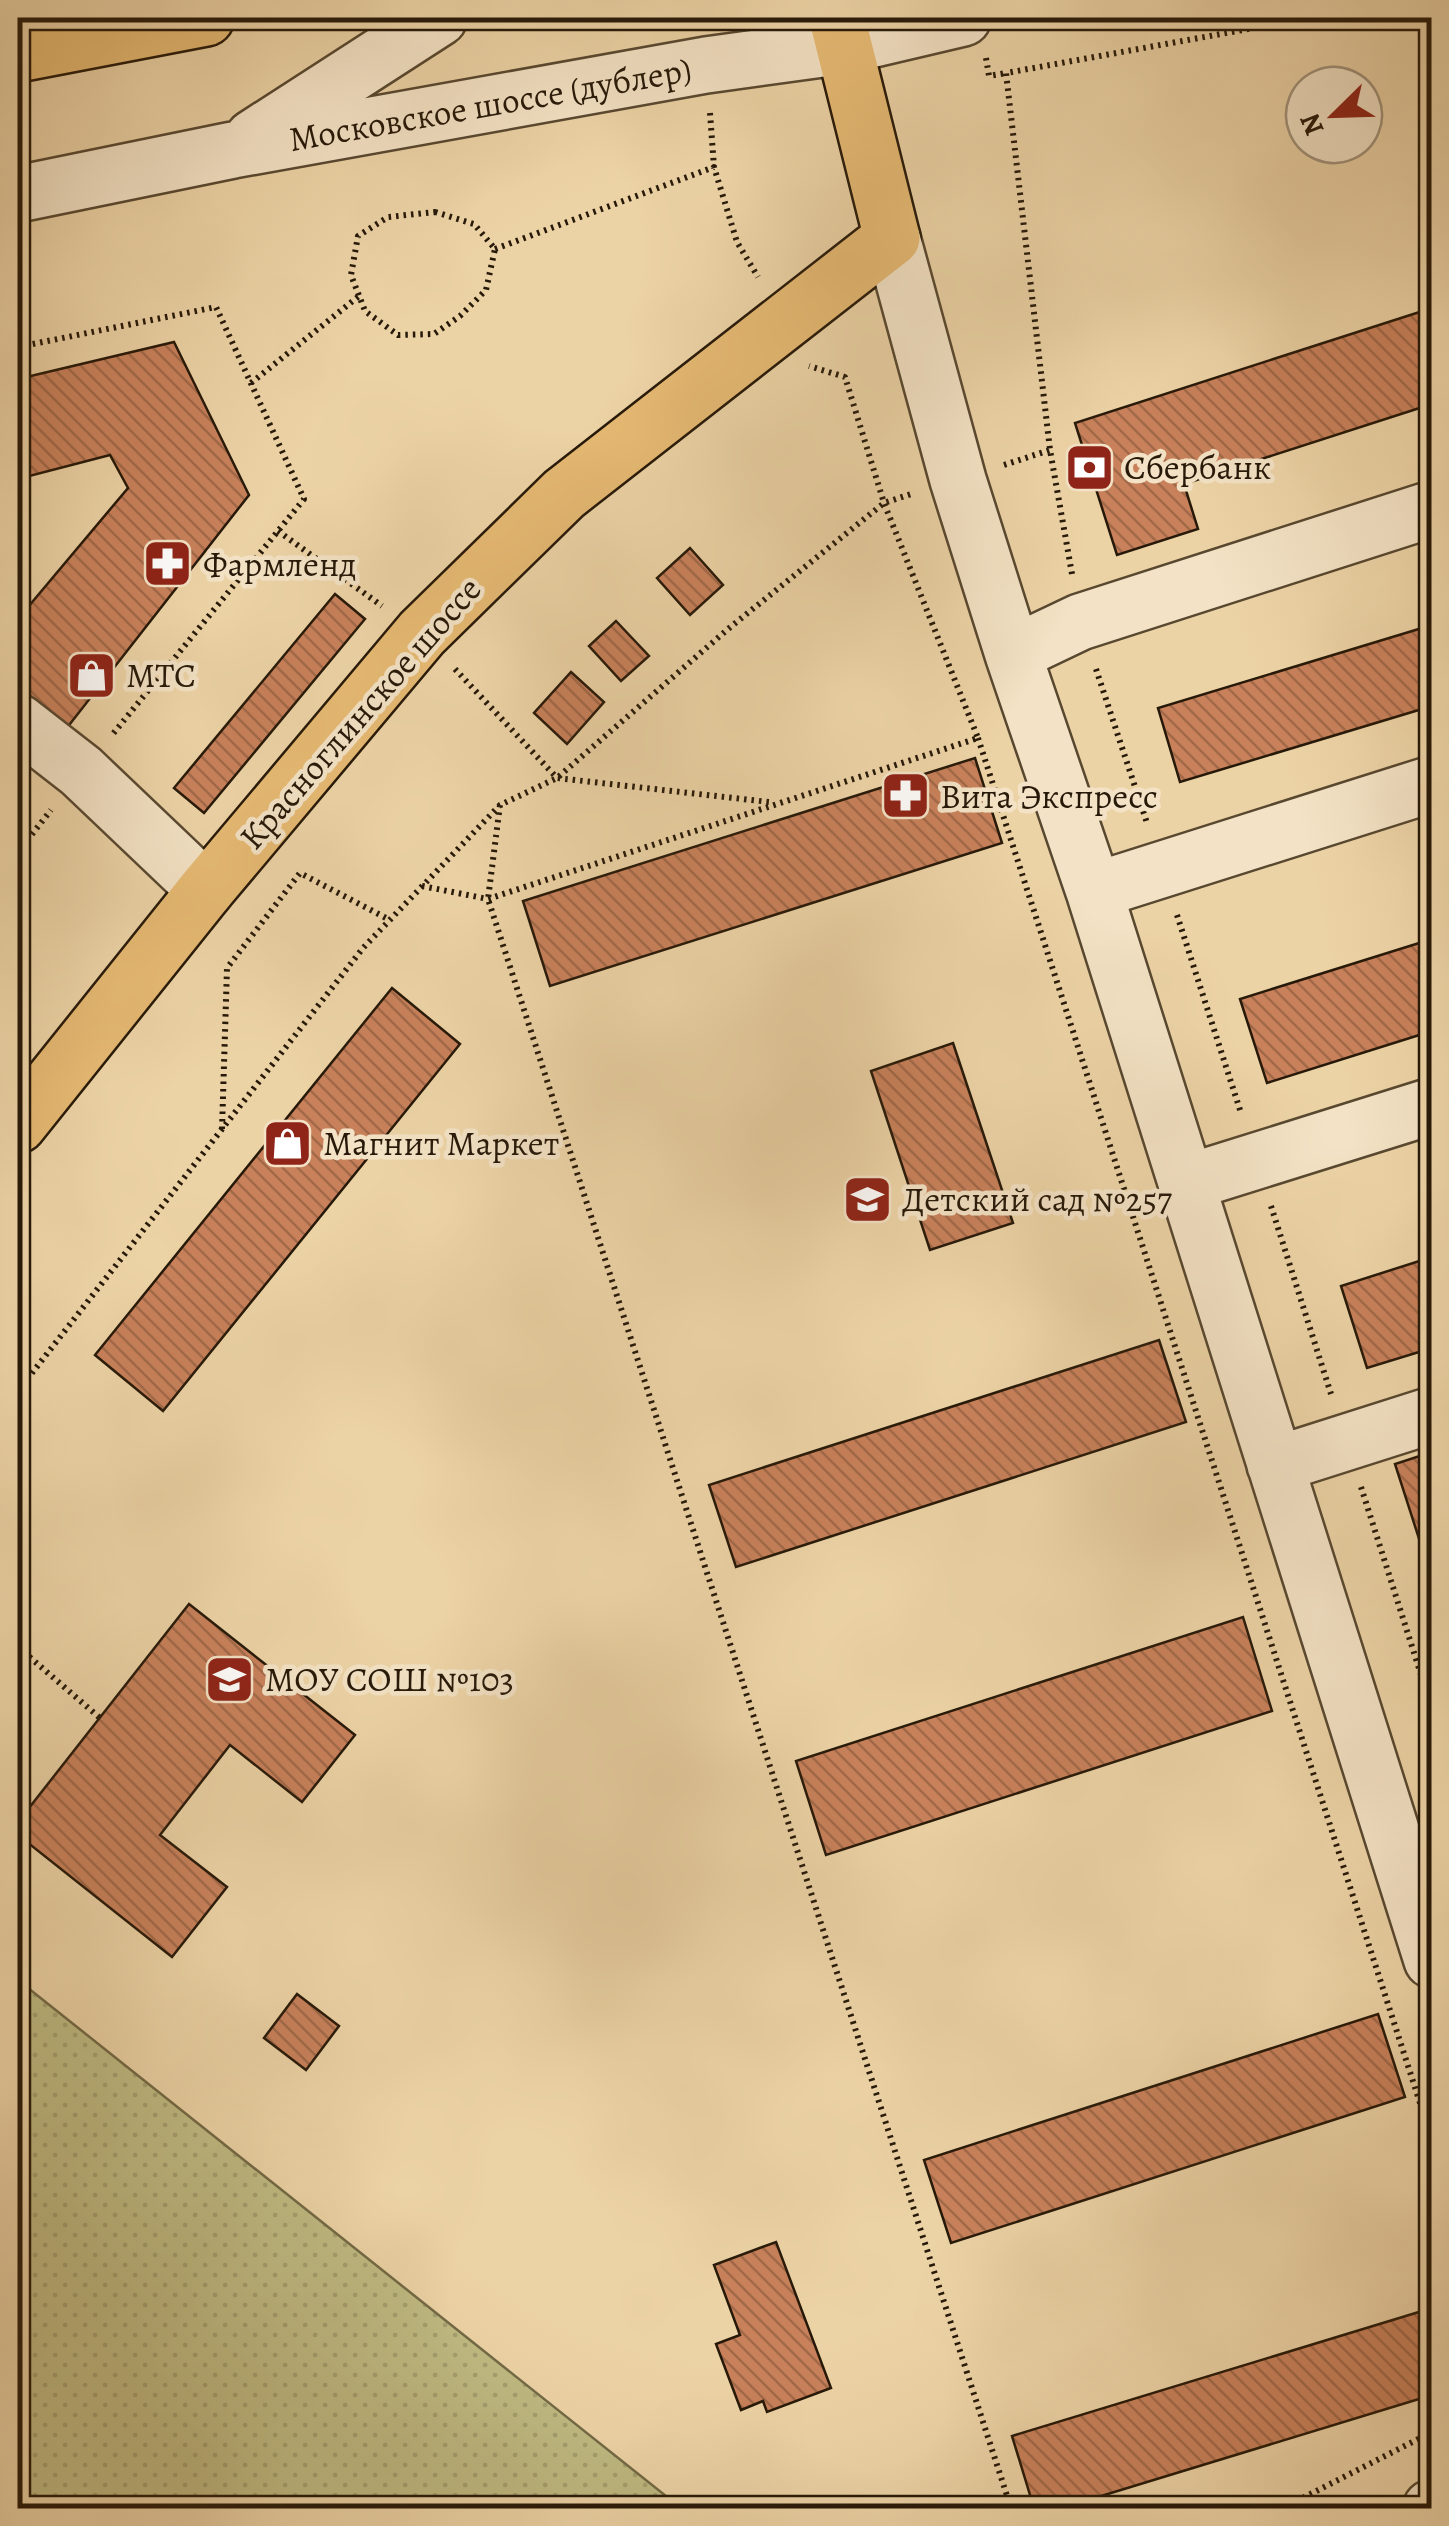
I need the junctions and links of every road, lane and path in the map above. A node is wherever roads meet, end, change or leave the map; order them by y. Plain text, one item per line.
1 (206, 18) edge
2 (439, 18) edge
3 (963, 18) edge
4 (1309, 18) edge
5 (840, 32) edge
6 (18, 54) edge
7 (233, 150) junction
8 (18, 194) edge
9 (892, 238) junction
10 (495, 249) junction
11 (359, 296) junction
12 (785, 323) junction
13 (18, 347) edge
14 (251, 383) junction
15 (1050, 450) junction
16 (958, 480) junction
17 (884, 503) junction
18 (1432, 508) edge
19 (1080, 622) junction
20 (1013, 654) junction
21 (18, 722) edge
22 (978, 738) junction
23 (106, 742) dead end
24 (557, 778) junction
25 (1432, 784) edge
26 (776, 802) junction
27 (500, 805) junction
28 (1162, 869) junction
29 (210, 884) junction
30 (422, 886) junction
31 (1094, 891) junction
32 (488, 899) junction
33 (390, 920) junction
34 (258, 928) junction
35 (1432, 1106) edge
36 (18, 1125) edge
37 (222, 1129) junction
38 (1257, 1162) junction
39 (1186, 1183) junction
40 (18, 1391) edge
41 (1432, 1415) edge
42 (1346, 1441) junction
43 (1276, 1465) junction
44 (18, 1646) edge
45 (1432, 1709) edge
46 (100, 1718) dead end
47 (1432, 1960) edge
48 (1432, 2140) edge
49 (1432, 2432) edge
50 (1012, 2508) edge
51 (1283, 2508) edge

1 - 6 main road
2 - 7 street
3 - 5 street, Московское шоссе (дублер)
4 - 15 path
5 - 7 street, Московское шоссе (дублер)
5 - 9 main road
7 - 8 street, Московское шоссе (дублер)
9 - 12 main road, Красноглинское шоссе
9 - 16 street
10 - 11 path
10 - 11 path
10 - 12 path
11 - 14 path
12 - 17 path
12 - 29 main road, Красноглинское шоссе
13 - 14 path
14 - 23 path
15 - 16 path
15 - 19 path
16 - 17 path
16 - 20 street
17 - 22 path
17 - 24 path
18 - 19 street
19 - 20 street
19 - 28 path
20 - 31 street
21 - 29 street
22 - 26 path
22 - 48 path
24 - 26 path
24 - 27 path
25 - 28 street
26 - 32 path
27 - 30 path
27 - 32 path
28 - 31 street
28 - 38 path
29 - 34 path
29 - 36 main road, Красноглинское шоссе
30 - 32 path
30 - 33 path
31 - 39 street
32 - 50 path
33 - 34 path
33 - 37 path
34 - 37 path
35 - 38 street
37 - 40 path
38 - 39 street
38 - 42 path
39 - 43 street
41 - 42 street
42 - 43 street
42 - 45 path
43 - 47 street
44 - 46 path
49 - 51 path

